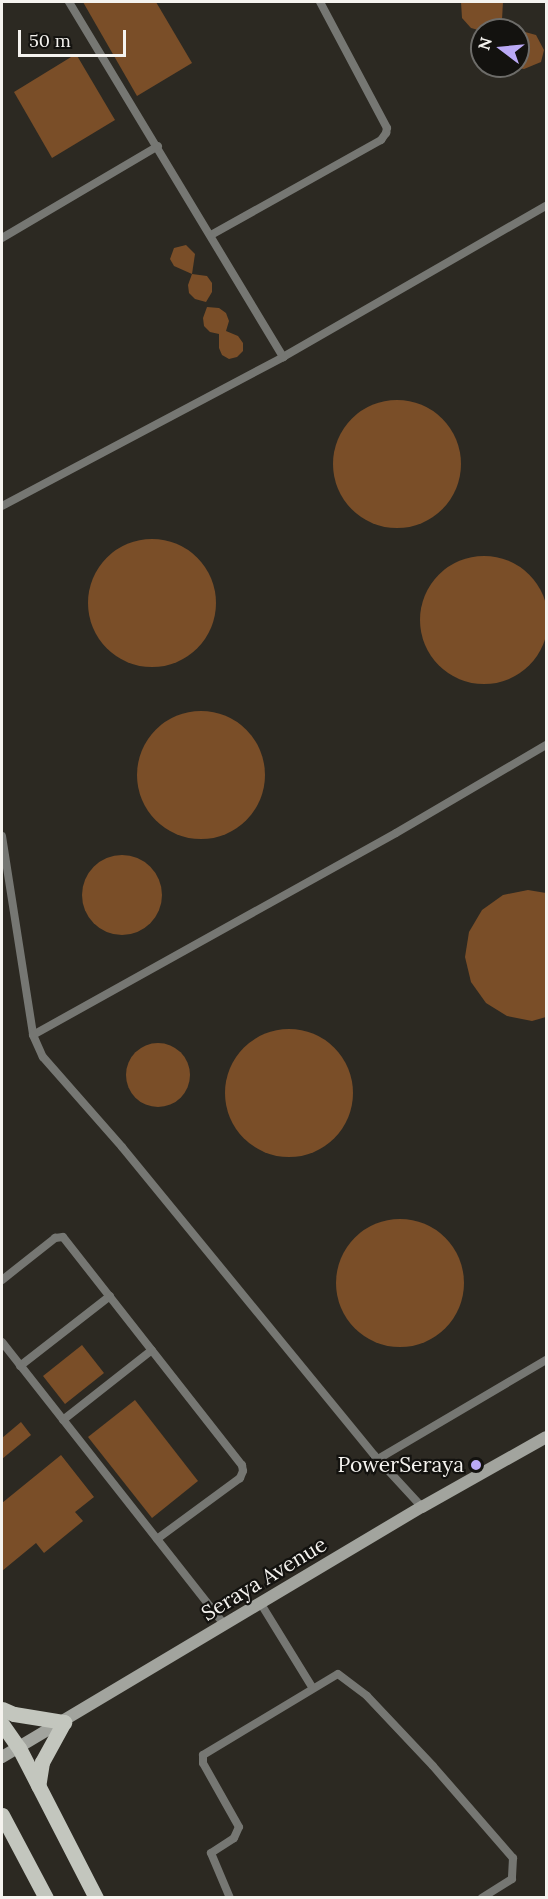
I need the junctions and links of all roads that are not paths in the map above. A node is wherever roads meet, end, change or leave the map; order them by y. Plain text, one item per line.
1 (69, 2) edge
2 (320, 2) edge
3 (158, 146) junction
4 (546, 206) edge
5 (211, 235) junction
6 (2, 238) edge
7 (283, 357) junction
8 (2, 506) edge
9 (546, 746) edge
10 (2, 836) edge
11 (33, 1035) junction
12 (2, 1280) edge
13 (110, 1296) junction
14 (2, 1342) edge
15 (152, 1350) junction
16 (546, 1360) edge
17 (20, 1366) junction
18 (63, 1420) junction
19 (546, 1437) edge
20 (378, 1459) junction
21 (422, 1507) junction
22 (157, 1539) junction
23 (261, 1604) junction
24 (225, 1625) junction
25 (312, 1687) junction
26 (2, 1709) edge
27 (64, 1722) junction
28 (2, 1725) edge
29 (18, 1748) junction
30 (2, 1757) edge
31 (38, 1786) junction
32 (2, 1815) edge
33 (46, 1898) edge
34 (96, 1898) edge
35 (230, 1898) edge
36 (481, 1898) edge

1 - 3 lane
2 - 5 lane
3 - 5 lane
3 - 6 lane
4 - 7 lane
5 - 7 lane
7 - 8 lane
9 - 11 lane
10 - 11 lane
11 - 20 lane
12 - 13 lane
13 - 15 lane
13 - 17 lane
14 - 17 lane
15 - 18 lane
15 - 22 lane
16 - 20 lane
17 - 18 lane
18 - 22 lane
19 - 21 street, Seraya Avenue
20 - 21 lane
21 - 23 street, Seraya Avenue
22 - 24 lane
23 - 24 street, Seraya Avenue
23 - 25 lane
24 - 27 street, Seraya Avenue
25 - 35 lane
25 - 36 lane
26 - 27 main road
27 - 29 street, Seraya Avenue
27 - 31 main road
28 - 29 main road
29 - 30 street, Seraya Avenue
29 - 31 main road
31 - 34 main road
32 - 33 main road

